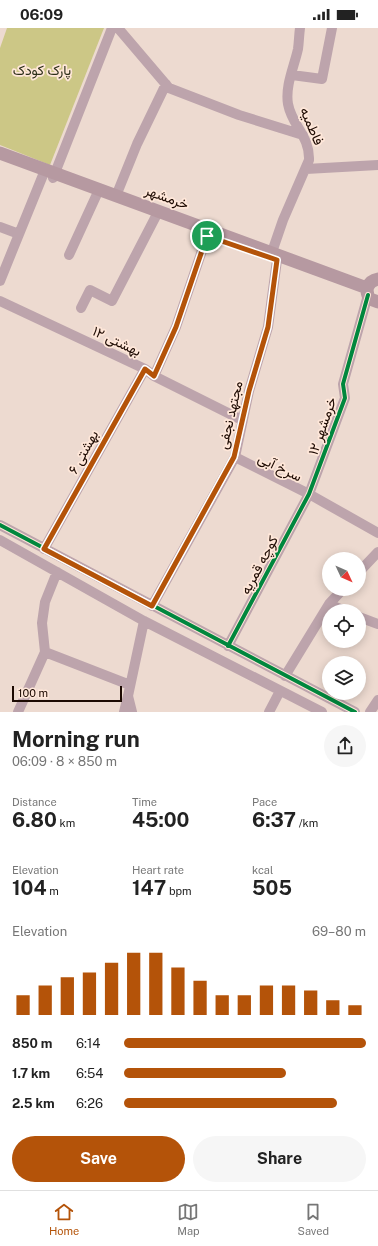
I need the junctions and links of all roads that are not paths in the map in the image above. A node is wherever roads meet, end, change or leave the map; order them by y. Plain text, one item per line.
1 (112, 28) edge
2 (118, 28) edge
3 (300, 28) edge
4 (332, 28) edge
5 (292, 75) junction
6 (167, 86) junction
7 (302, 135) junction
8 (0, 153) edge
9 (0, 159) edge
10 (378, 166) edge
11 (306, 169) junction
12 (50, 175) junction
13 (97, 194) junction
14 (116, 196) junction
15 (156, 216) junction
16 (0, 227) edge
17 (19, 234) junction
18 (207, 236) junction
19 (69, 255) dead end
20 (274, 256) junction
21 (378, 279) edge
22 (0, 281) edge
23 (370, 294) edge
24 (0, 301) edge
25 (81, 308) dead end
26 (145, 369) junction
27 (154, 376) junction
28 (242, 420) junction
29 (234, 457) junction
30 (309, 494) junction
31 (0, 525) edge
32 (378, 532) edge
33 (0, 540) edge
34 (44, 549) junction
35 (378, 552) edge
36 (366, 565) edge
37 (84, 570) junction
38 (57, 572) junction
39 (76, 583) junction
40 (336, 596) edge
41 (329, 604) edge
42 (152, 606) junction
43 (322, 615) edge
44 (366, 619) edge
45 (144, 621) junction
46 (378, 624) edge
47 (228, 646) junction
48 (45, 652) junction
49 (285, 676) junction
50 (130, 685) junction
51 (280, 691) junction
52 (128, 696) junction
53 (378, 700) edge
54 (319, 711) edge
55 (18, 712) edge
56 (124, 712) edge
57 (132, 712) edge
58 (269, 712) edge
59 (355, 712) edge
60 (370, 712) edge

1 - 12 street
2 - 6 street
3 - 5 street, فاطمیه
4 - 5 street
5 - 7 street, فاطمیه
6 - 7 street
6 - 14 street
7 - 11 street, فاطمیه
8 - 12 main road, خرمشهر
9 - 12 main road, خرمشهر
10 - 11 street
11 - 20 street, فاطمیه
12 - 13 main road, خرمشهر
12 - 14 main road, خرمشهر
12 - 17 street
13 - 15 main road, خرمشهر
13 - 19 street
14 - 20 main road, خرمشهر
15 - 18 main road, خرمشهر
15 - 25 street
16 - 17 street
17 - 22 street
18 - 20 main road, خرمشهر
18 - 27 street
20 - 23 main road, خرمشهر
20 - 28 street, مجتهد نجفی
21 - 23 main road
23 - 30 street, خرمشهر ۱۲
24 - 26 street, بهشتی ۱۲
26 - 27 street, بهشتی ۱۲
26 - 34 street, بهشتی ۶
27 - 28 street, بهشتی ۱۲
28 - 29 street, مجتهد نجفی
29 - 30 street, سرخ آبی
29 - 42 street, مجتهد نجفی
30 - 32 street, سرخ آبی
30 - 47 street, کوچه قمریه
31 - 34 street
33 - 38 street
34 - 37 street
35 - 36 street
37 - 39 street
37 - 42 street
38 - 39 street
38 - 48 street
39 - 45 street
40 - 41 street
42 - 47 street
43 - 49 street
44 - 46 street
45 - 50 street
45 - 51 street
47 - 49 street
48 - 50 street
48 - 55 street
49 - 59 street
50 - 52 street
51 - 54 street
51 - 58 street
52 - 56 street
52 - 57 street
53 - 60 street

